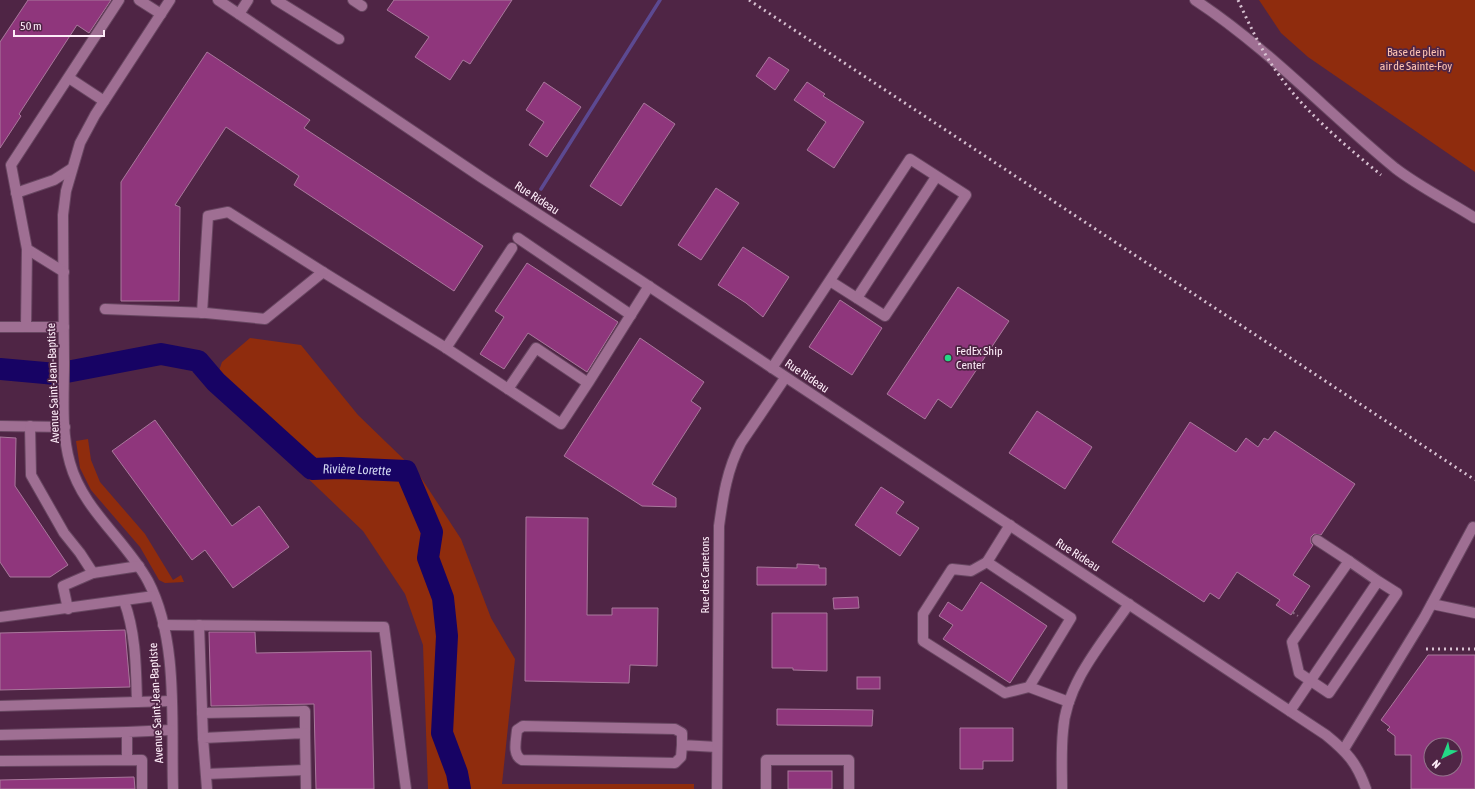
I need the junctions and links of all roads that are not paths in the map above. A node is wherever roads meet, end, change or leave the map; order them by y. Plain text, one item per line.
1 (120, 0) edge
2 (139, 0) edge
3 (170, 0) edge
4 (218, 0) edge
5 (248, 0) edge
6 (276, 0) edge
7 (353, 0) edge
8 (1195, 0) edge
9 (362, 6) dead end
10 (161, 14) junction
11 (239, 14) junction
12 (339, 39) dead end
13 (69, 78) junction
14 (104, 101) junction
15 (71, 169) junction
16 (936, 177) junction
17 (16, 193) junction
18 (1475, 218) edge
19 (518, 238) dead end
20 (512, 248) dead end
21 (27, 249) junction
22 (64, 272) junction
23 (323, 272) junction
24 (830, 281) junction
25 (649, 286) junction
26 (857, 298) junction
27 (105, 310) dead end
28 (202, 313) junction
29 (631, 315) junction
30 (0, 327) edge
31 (26, 327) junction
32 (64, 327) junction
33 (446, 348) junction
34 (772, 368) junction
35 (786, 378) junction
36 (588, 383) junction
37 (508, 389) junction
38 (0, 426) edge
39 (30, 426) junction
40 (65, 427) junction
41 (1010, 525) junction
42 (1473, 527) dead end
43 (1317, 540) dead end
44 (1349, 561) junction
45 (987, 562) junction
46 (138, 566) junction
47 (93, 573) junction
48 (1378, 581) junction
49 (154, 596) junction
50 (124, 600) junction
51 (1129, 604) junction
52 (1432, 604) junction
53 (68, 609) junction
54 (1475, 613) edge
55 (0, 617) edge
56 (164, 625) junction
57 (199, 625) junction
58 (1310, 681) junction
59 (1029, 687) junction
60 (171, 701) junction
61 (137, 702) junction
62 (1069, 702) junction
63 (0, 706) edge
64 (1290, 711) junction
65 (202, 713) junction
66 (171, 730) junction
67 (127, 732) junction
68 (305, 733) junction
69 (0, 735) edge
70 (203, 738) junction
71 (682, 745) junction
72 (717, 747) junction
73 (1344, 749) junction
74 (127, 759) junction
75 (0, 761) edge
76 (305, 770) junction
77 (206, 774) junction
78 (142, 789) edge
79 (172, 789) edge
80 (207, 789) edge
81 (306, 789) edge
82 (406, 789) edge
83 (717, 789) edge
84 (766, 789) edge
85 (849, 789) edge
86 (1062, 789) edge
87 (1366, 789) edge

1 - 13 street
2 - 10 street
3 - 10 street, Avenue Saint-Jean-Baptiste
4 - 11 street, Rue Rideau
5 - 11 street
6 - 12 street
7 - 9 street
8 - 18 street
10 - 14 street, Avenue Saint-Jean-Baptiste
11 - 25 street, Rue Rideau
13 - 14 street
13 - 17 street
14 - 15 street, Avenue Saint-Jean-Baptiste
15 - 17 street
15 - 22 street, Avenue Saint-Jean-Baptiste
16 - 24 street
16 - 26 street
16 - 26 street
17 - 21 street
19 - 29 street
20 - 33 street
21 - 22 street
21 - 31 street
22 - 32 street, Avenue Saint-Jean-Baptiste
23 - 28 street
23 - 28 street
23 - 33 street
24 - 26 street
24 - 34 street
25 - 29 street
25 - 34 street, Rue Rideau
27 - 28 street
29 - 36 street
30 - 31 street
31 - 32 street
32 - 40 street, Avenue Saint-Jean-Baptiste
33 - 37 street
34 - 35 street, Rue Rideau
35 - 41 street, Rue Rideau
35 - 72 street, Rue des Canetons
36 - 37 street
36 - 37 street
38 - 39 street
39 - 40 street
39 - 47 street
40 - 46 street, Avenue Saint-Jean-Baptiste
41 - 45 street
41 - 51 street, Rue Rideau
42 - 52 street
43 - 44 street
44 - 48 street
44 - 58 street
45 - 59 street
45 - 59 street
46 - 47 street
46 - 49 street, Avenue Saint-Jean-Baptiste
47 - 53 street
48 - 58 street
48 - 58 street
49 - 50 street
49 - 56 street, Avenue Saint-Jean-Baptiste
50 - 53 street
50 - 61 street
51 - 62 street
51 - 64 street, Rue Rideau
52 - 54 street
52 - 73 street
53 - 55 street
56 - 57 street
56 - 60 street, Avenue Saint-Jean-Baptiste
57 - 65 street
57 - 82 street
58 - 64 street
59 - 62 street
60 - 61 street
60 - 66 street, Avenue Saint-Jean-Baptiste
61 - 63 street
62 - 86 street
64 - 73 street, Rue Rideau
65 - 68 street
65 - 70 street
66 - 67 street
66 - 79 street, Avenue Saint-Jean-Baptiste
67 - 69 street
67 - 74 street
68 - 70 street
68 - 76 street
70 - 77 street
71 - 71 street
71 - 72 street
72 - 83 street, Rue des Canetons
73 - 87 street, Rue Rideau
74 - 75 street
74 - 78 street
76 - 77 street
76 - 81 street
77 - 80 street
84 - 85 street

